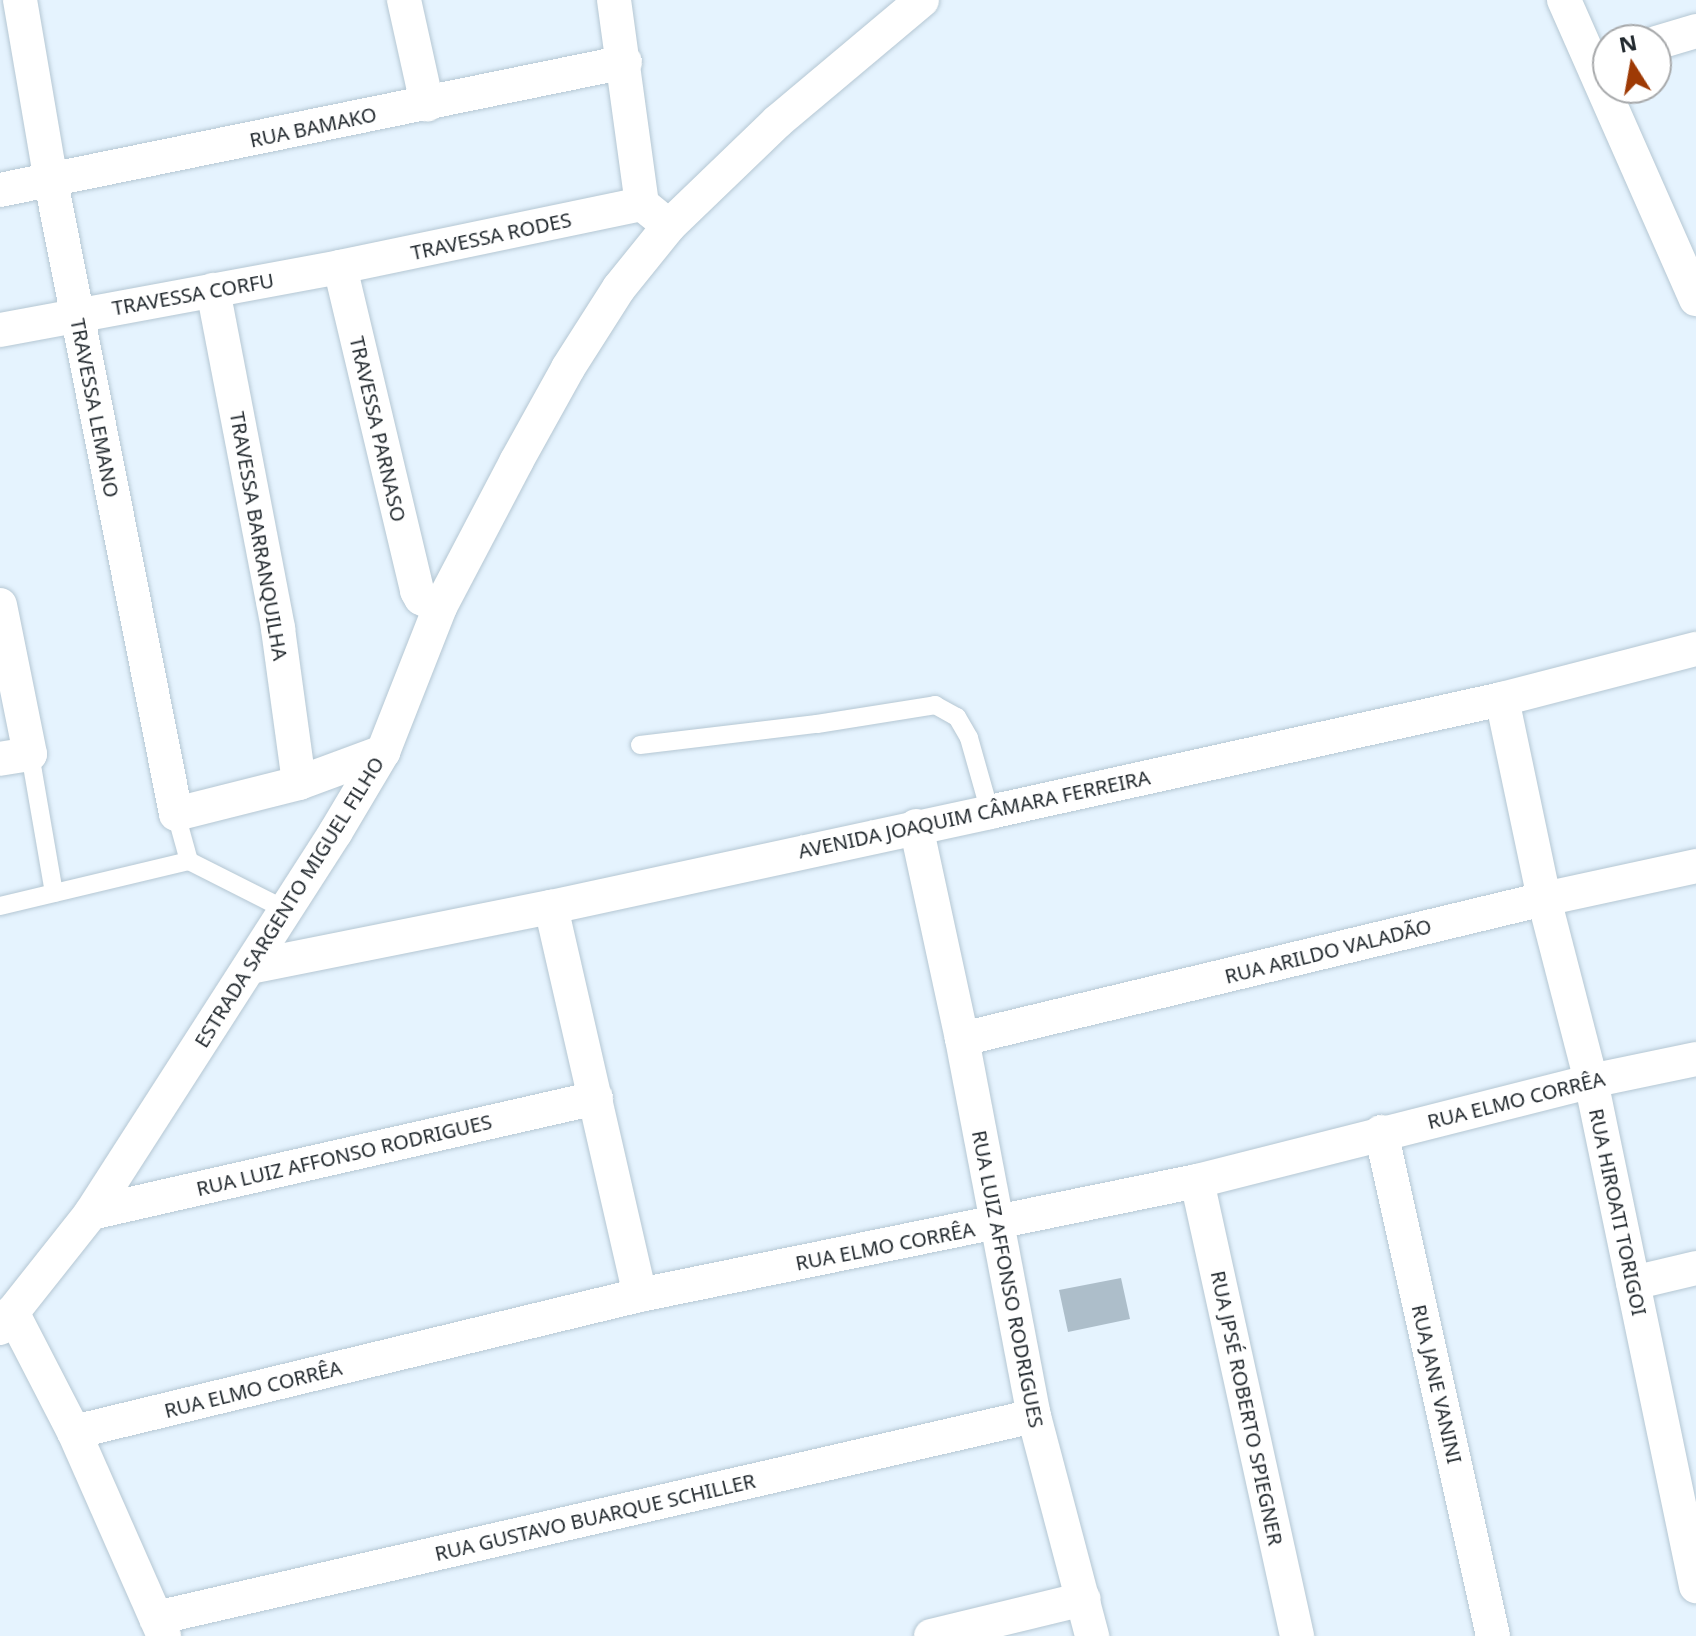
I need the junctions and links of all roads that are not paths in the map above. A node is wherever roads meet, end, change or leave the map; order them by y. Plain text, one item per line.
1 (404, 0) edge
2 (614, 0) edge
3 (922, 0) edge
4 (1564, 0) edge
5 (18, 2) edge
6 (1696, 31) edge
7 (1672, 38) edge
8 (1592, 47) edge
9 (625, 62) junction
10 (427, 104) junction
11 (1618, 104) edge
12 (51, 182) junction
13 (0, 190) edge
14 (642, 204) junction
15 (669, 226) junction
16 (340, 267) junction
17 (1693, 285) edge
18 (213, 290) junction
19 (77, 315) junction
20 (0, 330) edge
21 (428, 599) junction
22 (1, 614) edge
23 (1696, 649) edge
24 (1502, 699) junction
25 (640, 745) dead end
26 (383, 752) junction
27 (15, 757) edge
28 (299, 783) junction
29 (990, 812) junction
30 (176, 814) junction
31 (916, 826) junction
32 (189, 861) junction
33 (1696, 866) edge
34 (54, 893) junction
35 (1544, 899) junction
36 (0, 906) edge
37 (551, 907) junction
38 (286, 910) junction
39 (250, 967) junction
40 (962, 1039) junction
41 (1696, 1059) edge
42 (1591, 1081) junction
43 (596, 1098) junction
44 (1381, 1132) junction
45 (1197, 1181) junction
46 (91, 1213) junction
47 (995, 1224) junction
48 (1696, 1268) edge
49 (1633, 1283) junction
50 (640, 1295) junction
51 (4, 1319) edge
52 (1034, 1416) junction
53 (74, 1432) junction
54 (1696, 1586) edge
55 (1084, 1599) junction
56 (160, 1627) edge
57 (931, 1636) edge
58 (1092, 1636) edge
59 (1297, 1636) edge
60 (1493, 1636) edge

1 - 10 street
2 - 9 street
3 - 15 street, ESTRADA SARGENTO MIGUEL FILHO
4 - 8 street
5 - 12 street, TRAVESSA LEMANO
6 - 7 street
9 - 10 street, RUA BAMAKO
9 - 14 street
10 - 12 street, RUA BAMAKO
11 - 17 street
12 - 13 street, RUA BAMAKO
12 - 19 street, TRAVESSA LEMANO
14 - 15 street
14 - 16 street, TRAVESSA RODES
15 - 21 street, ESTRADA SARGENTO MIGUEL FILHO
16 - 18 street, TRAVESSA CORFU
16 - 21 street, TRAVESSA PARNASO
18 - 19 street, TRAVESSA CORFU
18 - 28 street, TRAVESSA BARRANQUILHA
19 - 20 street, TRAVESSA CORFU
19 - 30 street, TRAVESSA LEMANO
21 - 26 street, ESTRADA SARGENTO MIGUEL FILHO
22 - 27 street
23 - 24 street, AVENIDA JOAQUIM CÂMARA FERREIRA
24 - 29 street, AVENIDA JOAQUIM CÂMARA FERREIRA
24 - 35 street, RUA HIROATI TORIGOI
25 - 29 lane
26 - 28 street
26 - 38 street, ESTRADA SARGENTO MIGUEL FILHO
27 - 34 lane
28 - 30 street
29 - 31 street, AVENIDA JOAQUIM CÂMARA FERREIRA
30 - 32 lane
31 - 37 street, AVENIDA JOAQUIM CÂMARA FERREIRA
31 - 40 street, RUA LUIZ AFFONSO RODRIGUES
32 - 34 lane
32 - 38 lane
33 - 35 street, RUA ARILDO VALADÃO
34 - 36 lane
35 - 40 street, RUA ARILDO VALADÃO
35 - 42 street, RUA HIROATI TORIGOI
37 - 39 street, AVENIDA JOAQUIM CÂMARA FERREIRA
37 - 43 street
38 - 39 street, ESTRADA SARGENTO MIGUEL FILHO
39 - 46 street, ESTRADA SARGENTO MIGUEL FILHO
40 - 47 street, RUA LUIZ AFFONSO RODRIGUES
41 - 42 street, RUA ELMO CORRÊA
42 - 44 street, RUA ELMO CORRÊA
42 - 49 street, RUA HIROATI TORIGOI
43 - 46 street, RUA LUIZ AFFONSO RODRIGUES
43 - 50 street
44 - 45 street, RUA ELMO CORRÊA
44 - 60 street, RUA JANE VANINI
45 - 47 street, RUA ELMO CORRÊA
45 - 59 street, RUA JPSÉ ROBERTO SPIEGNER
46 - 51 street, ESTRADA SARGENTO MIGUEL FILHO
47 - 50 street, RUA ELMO CORRÊA
47 - 52 street, RUA LUIZ AFFONSO RODRIGUES
48 - 49 street
49 - 54 street, RUA HIROATI TORIGOI
50 - 53 street, RUA ELMO CORRÊA
51 - 53 street
52 - 55 street, RUA LUIZ AFFONSO RODRIGUES
52 - 56 street, RUA GUSTAVO BUARQUE SCHILLER
53 - 56 street
55 - 57 street
55 - 58 street, RUA LUIZ AFFONSO RODRIGUES

